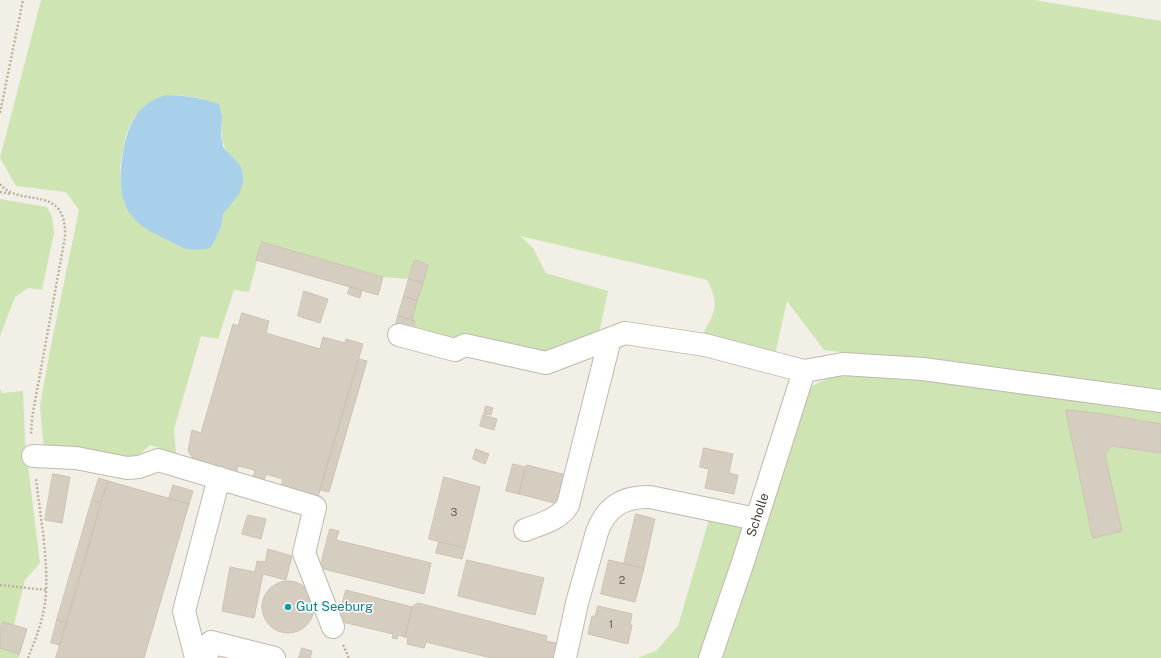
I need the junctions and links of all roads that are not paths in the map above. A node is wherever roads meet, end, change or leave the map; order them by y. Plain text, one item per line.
1 (398, 336) dead end
2 (610, 339) junction
3 (804, 372) junction
4 (1161, 401) edge
5 (34, 456) road end
6 (220, 478) junction
7 (756, 519) junction
8 (525, 530) dead end
9 (333, 627) dead end
10 (196, 658) edge
11 (206, 658) edge
12 (274, 658) edge
13 (565, 658) edge
14 (710, 658) edge

1 - 2 lane
2 - 3 lane
2 - 8 lane
3 - 4 lane
3 - 7 lane, Scholle
5 - 6 lane
6 - 9 lane
6 - 10 lane
7 - 13 lane
7 - 14 lane, Scholle
11 - 12 lane

